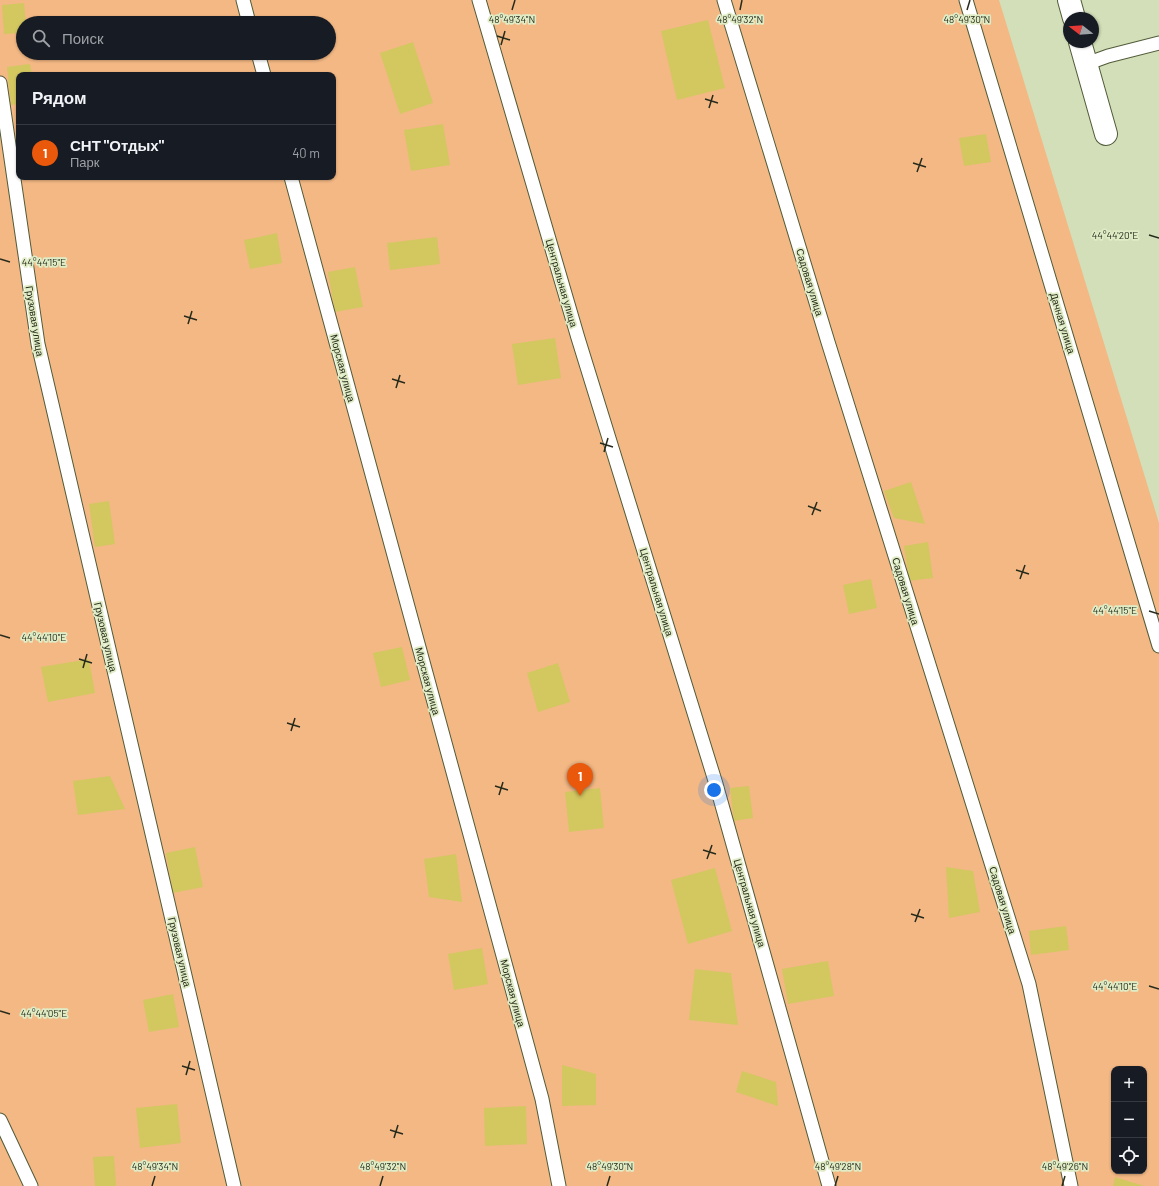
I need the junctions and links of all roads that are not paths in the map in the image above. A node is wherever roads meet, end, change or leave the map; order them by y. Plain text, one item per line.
1 (243, 0) edge
2 (479, 0) edge
3 (724, 0) edge
4 (966, 0) edge
5 (1069, 0) edge
6 (1072, 12) edge
7 (247, 16) edge
8 (1159, 43) edge
9 (1082, 48) edge
10 (260, 60) edge
11 (1086, 64) junction
12 (263, 72) edge
13 (0, 83) edge
14 (1106, 134) dead end
15 (292, 180) edge
16 (1159, 646) edge
17 (0, 1120) edge
18 (31, 1186) edge
19 (234, 1186) edge
20 (559, 1186) edge
21 (829, 1186) edge
22 (1071, 1186) edge

1 - 7 lane
2 - 21 lane, Центральная улица
3 - 22 lane, Садовая улица
4 - 16 lane, Дачная улица
5 - 6 street
8 - 11 lane
9 - 11 street
10 - 12 lane
11 - 14 street
13 - 19 lane, Грузовая улица
15 - 20 lane, Морская улица
17 - 18 lane

